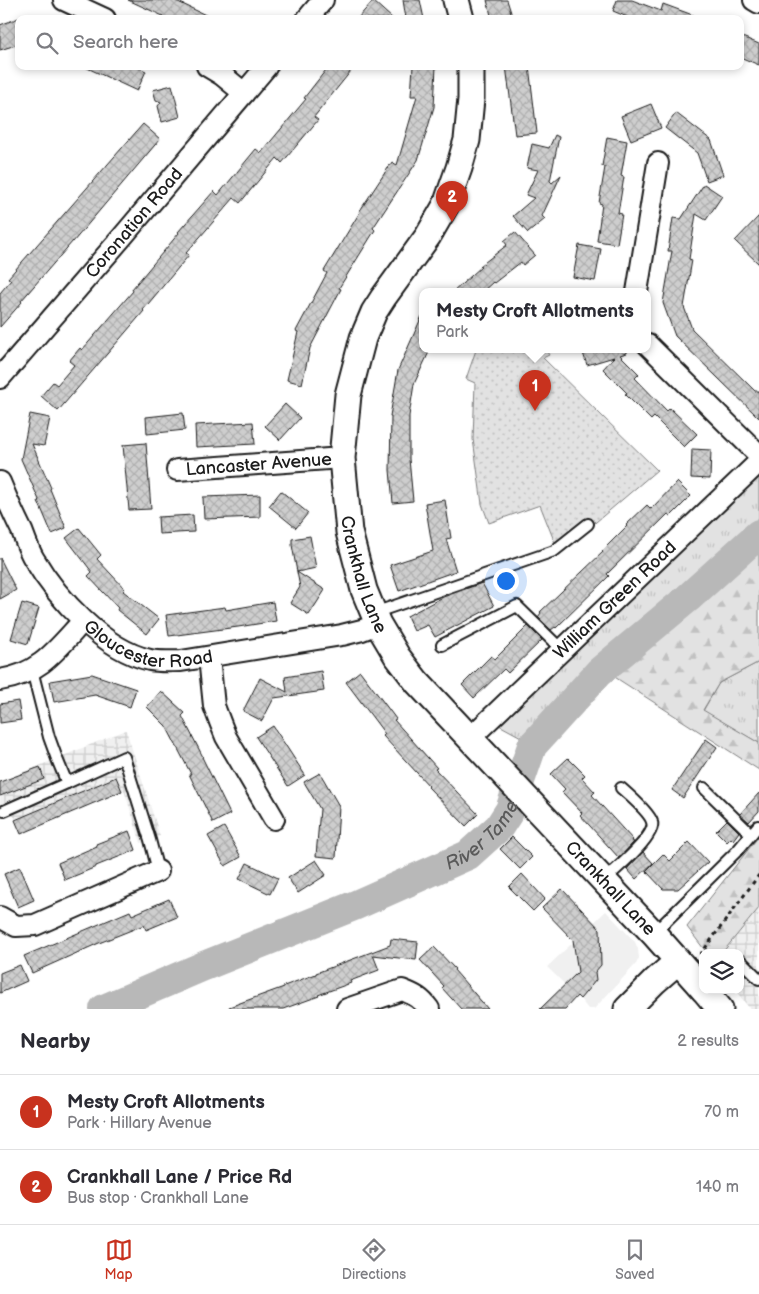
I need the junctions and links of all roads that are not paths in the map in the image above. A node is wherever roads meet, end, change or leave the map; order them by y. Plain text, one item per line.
1 (64, 0) edge
2 (323, 0) edge
3 (456, 0) edge
4 (754, 0) edge
5 (759, 3) edge
6 (96, 15) edge
7 (310, 15) edge
8 (460, 15) edge
9 (214, 70) edge
10 (264, 70) edge
11 (471, 70) edge
12 (244, 93) junction
13 (658, 163) dead end
14 (638, 288) edge
15 (651, 348) edge
16 (0, 378) edge
17 (759, 455) edge
18 (342, 458) junction
19 (759, 462) edge
20 (177, 470) dead end
21 (0, 482) edge
22 (588, 524) dead end
23 (375, 619) junction
24 (83, 621) junction
25 (442, 645) dead end
26 (562, 650) junction
27 (208, 657) junction
28 (32, 670) junction
29 (0, 680) edge
30 (470, 738) junction
31 (67, 783) junction
32 (621, 788) dead end
33 (704, 788) dead end
34 (4, 810) dead end
35 (274, 819) dead end
36 (755, 830) edge
37 (158, 871) joint
38 (603, 881) junction
39 (0, 917) edge
40 (654, 934) junction
41 (744, 964) edge
42 (693, 978) edge
43 (759, 979) edge
44 (347, 1009) edge
45 (430, 1009) edge
46 (627, 1009) edge
47 (720, 1009) edge

1 - 6 street
2 - 7 street
3 - 8 street
4 - 5 street
9 - 12 street
10 - 12 street, Coronation Road
11 - 18 street, Crankhall Lane
12 - 16 street, Coronation Road
13 - 14 street
15 - 17 street
18 - 20 street, Lancaster Avenue
18 - 23 street, Crankhall Lane
19 - 26 street, William Green Road
21 - 24 street, Gloucester Road
22 - 23 lane
23 - 27 street, Gloucester Road
23 - 30 street, Crankhall Lane
24 - 27 street, Gloucester Road
24 - 28 street
25 - 26 lane
26 - 30 street, William Green Road
27 - 35 street
28 - 29 street
28 - 31 lane
30 - 38 street, Crankhall Lane
31 - 34 lane
31 - 37 lane
32 - 38 lane
33 - 36 lane
36 - 40 lane
37 - 39 street
38 - 40 street, Crankhall Lane
40 - 42 street, Crankhall Lane
41 - 43 lane
42 - 46 street
42 - 47 street, Crankhall Lane
44 - 45 street

